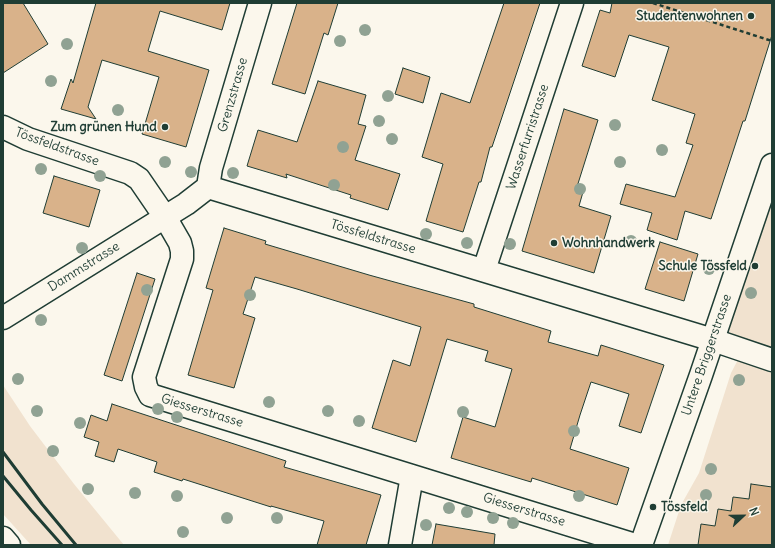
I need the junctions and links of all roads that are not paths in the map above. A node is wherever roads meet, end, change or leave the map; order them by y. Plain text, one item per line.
1 (260, 3) edge
2 (572, 3) edge
3 (3, 127) edge
4 (772, 165) edge
5 (208, 187) junction
6 (165, 217) junction
7 (484, 270) junction
8 (3, 318) edge
9 (713, 340) junction
10 (772, 360) edge
11 (412, 476) junction
12 (3, 538) edge
13 (9, 545) edge
14 (400, 545) edge
15 (635, 545) edge
16 (641, 545) edge

1 - 5 street, Grenzstrasse
2 - 7 street, Wasserfurristrasse
3 - 6 street, Tössfeldstrasse
4 - 9 street, Untere Briggerstrasse
5 - 6 street
5 - 7 street, Tössfeldstrasse
6 - 8 street, Dammstrasse
6 - 11 street, Giesserstrasse
7 - 9 street, Tössfeldstrasse
9 - 10 street, Tössfeldstrasse
9 - 16 street, Untere Briggerstrasse
11 - 14 street
11 - 15 street, Giesserstrasse
12 - 13 street

